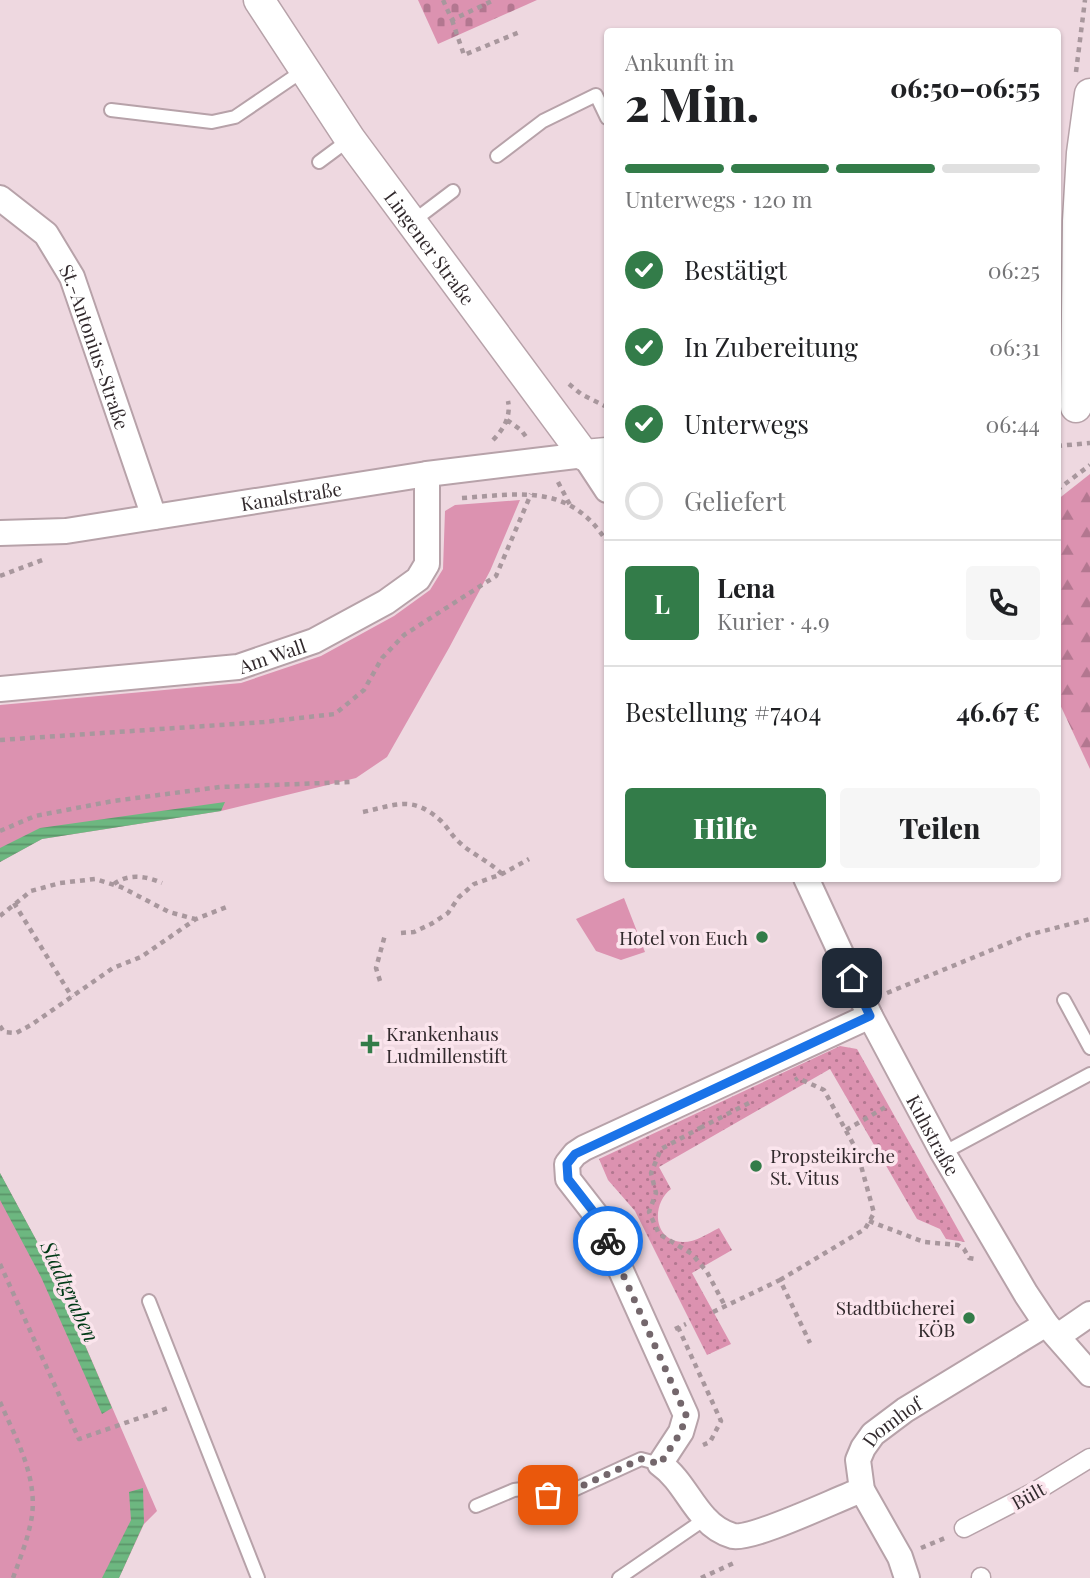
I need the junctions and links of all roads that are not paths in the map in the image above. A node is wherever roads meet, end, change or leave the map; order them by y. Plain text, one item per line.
1 (259, 0) edge
2 (305, 70) junction
3 (1090, 94) edge
4 (111, 110) dead end
5 (604, 112) edge
6 (349, 139) junction
7 (497, 156) dead end
8 (319, 162) dead end
9 (453, 191) dead end
10 (0, 198) edge
11 (412, 223) junction
12 (1067, 262) edge
13 (1090, 293) edge
14 (1075, 394) edge
15 (596, 454) edge
16 (427, 474) junction
17 (604, 480) edge
18 (154, 517) junction
19 (0, 533) edge
20 (0, 688) edge
21 (808, 882) edge
22 (1064, 1000) dead end
23 (867, 1010) junction
24 (1090, 1048) edge
25 (1090, 1074) edge
26 (943, 1153) junction
27 (149, 1301) dead end
28 (1090, 1314) edge
29 (1052, 1330) junction
30 (1090, 1374) edge
31 (1090, 1458) edge
32 (660, 1464) junction
33 (862, 1490) junction
34 (476, 1506) dead end
35 (705, 1518) junction
36 (959, 1531) road end
37 (904, 1568) edge
38 (258, 1578) edge
39 (619, 1578) edge

1 - 2 street, Lingener Straße
2 - 4 lane
2 - 6 street, Lingener Straße
3 - 12 street
5 - 7 lane
6 - 8 lane
6 - 11 street, Lingener Straße
9 - 11 lane
10 - 18 street, St.-Antonius-Straße
11 - 15 street, Lingener Straße
12 - 13 street
12 - 14 street
15 - 16 street, Kanalstraße
15 - 17 street, Lingener Straße
16 - 18 street, Kanalstraße
16 - 20 street, Am Wall
18 - 19 street, Kanalstraße
21 - 23 street, Kuhstraße
22 - 24 lane
23 - 26 street, Kuhstraße
23 - 32 street
25 - 26 lane
26 - 29 street, Kuhstraße
27 - 38 lane
28 - 29 street, Domhof
29 - 30 street, Kuhstraße
29 - 33 street, Domhof
31 - 36 street, Bült
32 - 34 lane
32 - 35 street
33 - 35 street
33 - 37 street, Domhof
35 - 39 lane

